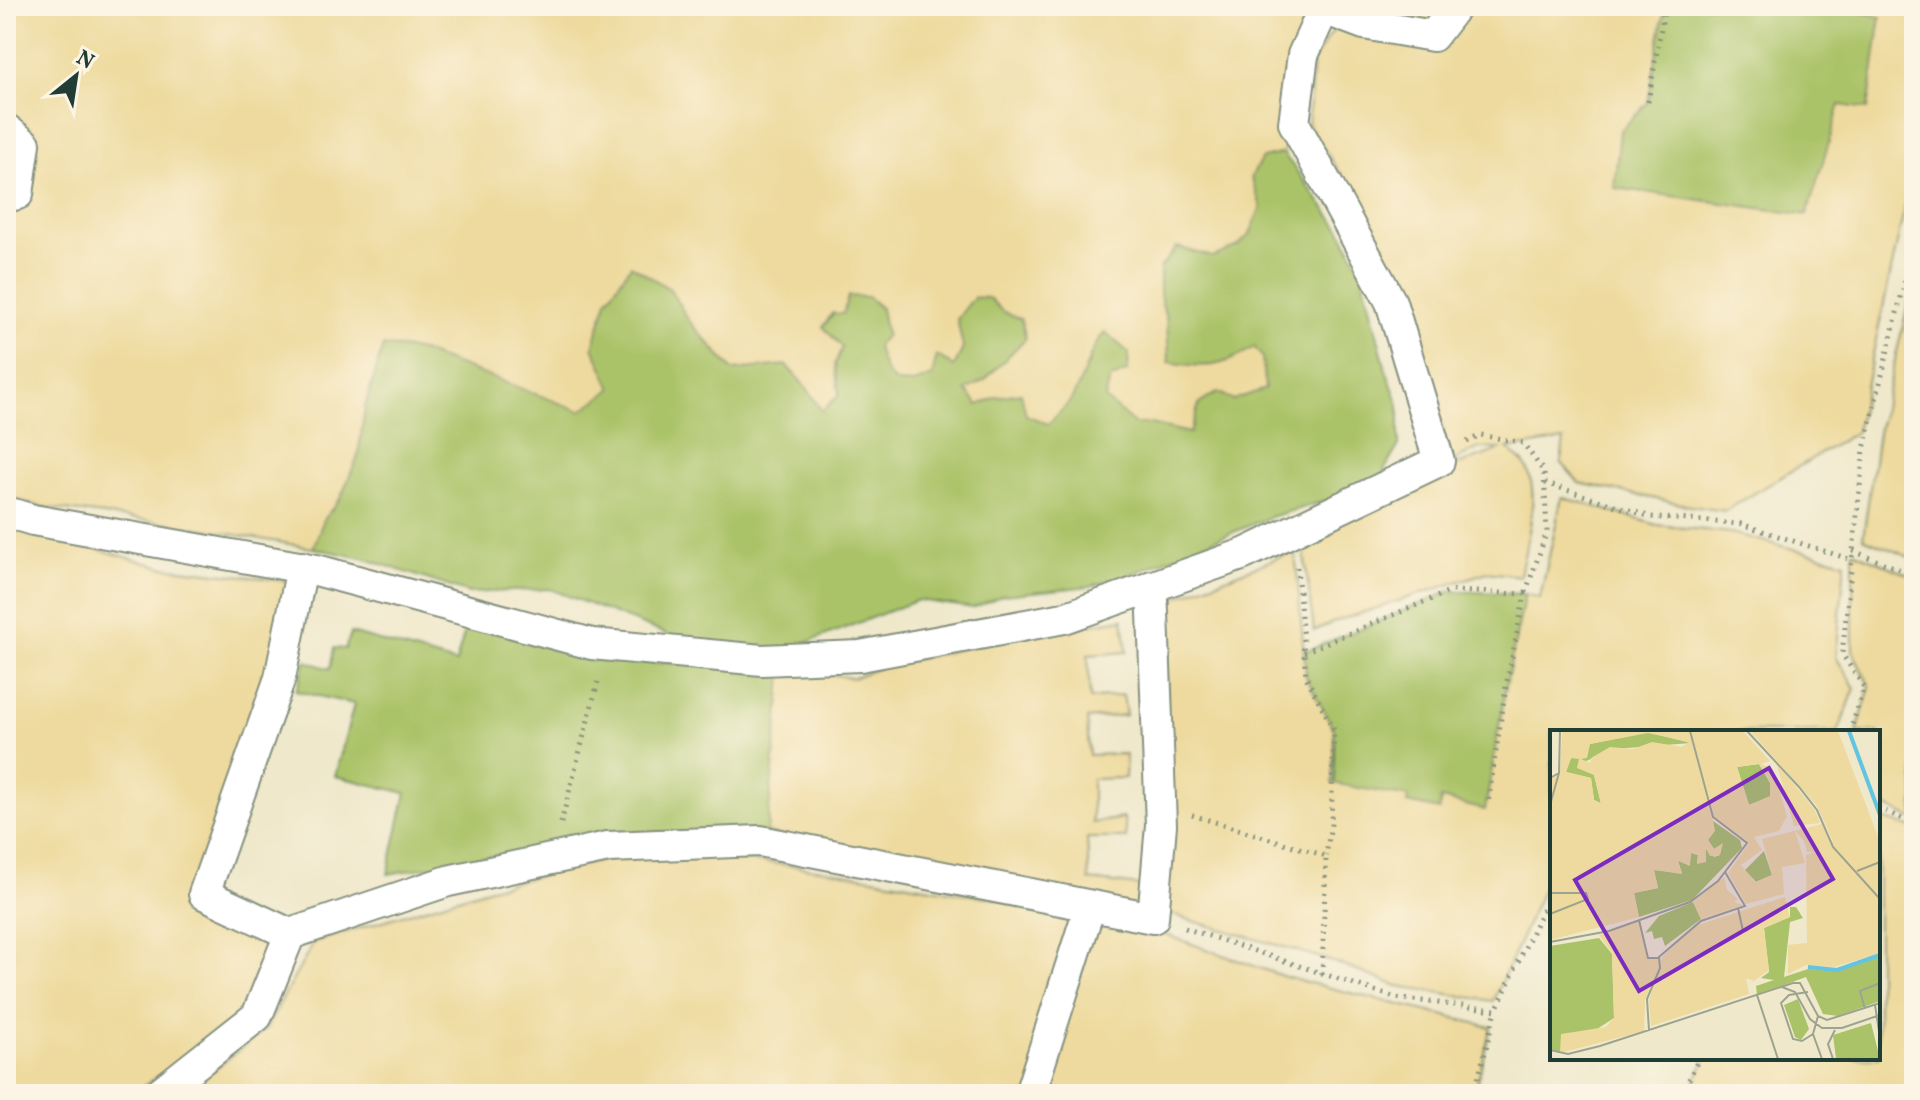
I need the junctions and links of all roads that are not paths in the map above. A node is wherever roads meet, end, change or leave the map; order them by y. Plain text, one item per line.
1 (1456, 6) edge
2 (1325, 8) edge
3 (6, 129) edge
4 (6, 197) edge
5 (6, 512) edge
6 (302, 567) junction
7 (1152, 586) junction
8 (1090, 906) junction
9 (290, 934) junction
10 (158, 1094) edge
11 (1030, 1094) edge

1 - 2 street
2 - 7 street
3 - 4 street
5 - 6 street
6 - 7 street
6 - 9 street
7 - 8 street
8 - 9 street
8 - 11 street
9 - 10 street

